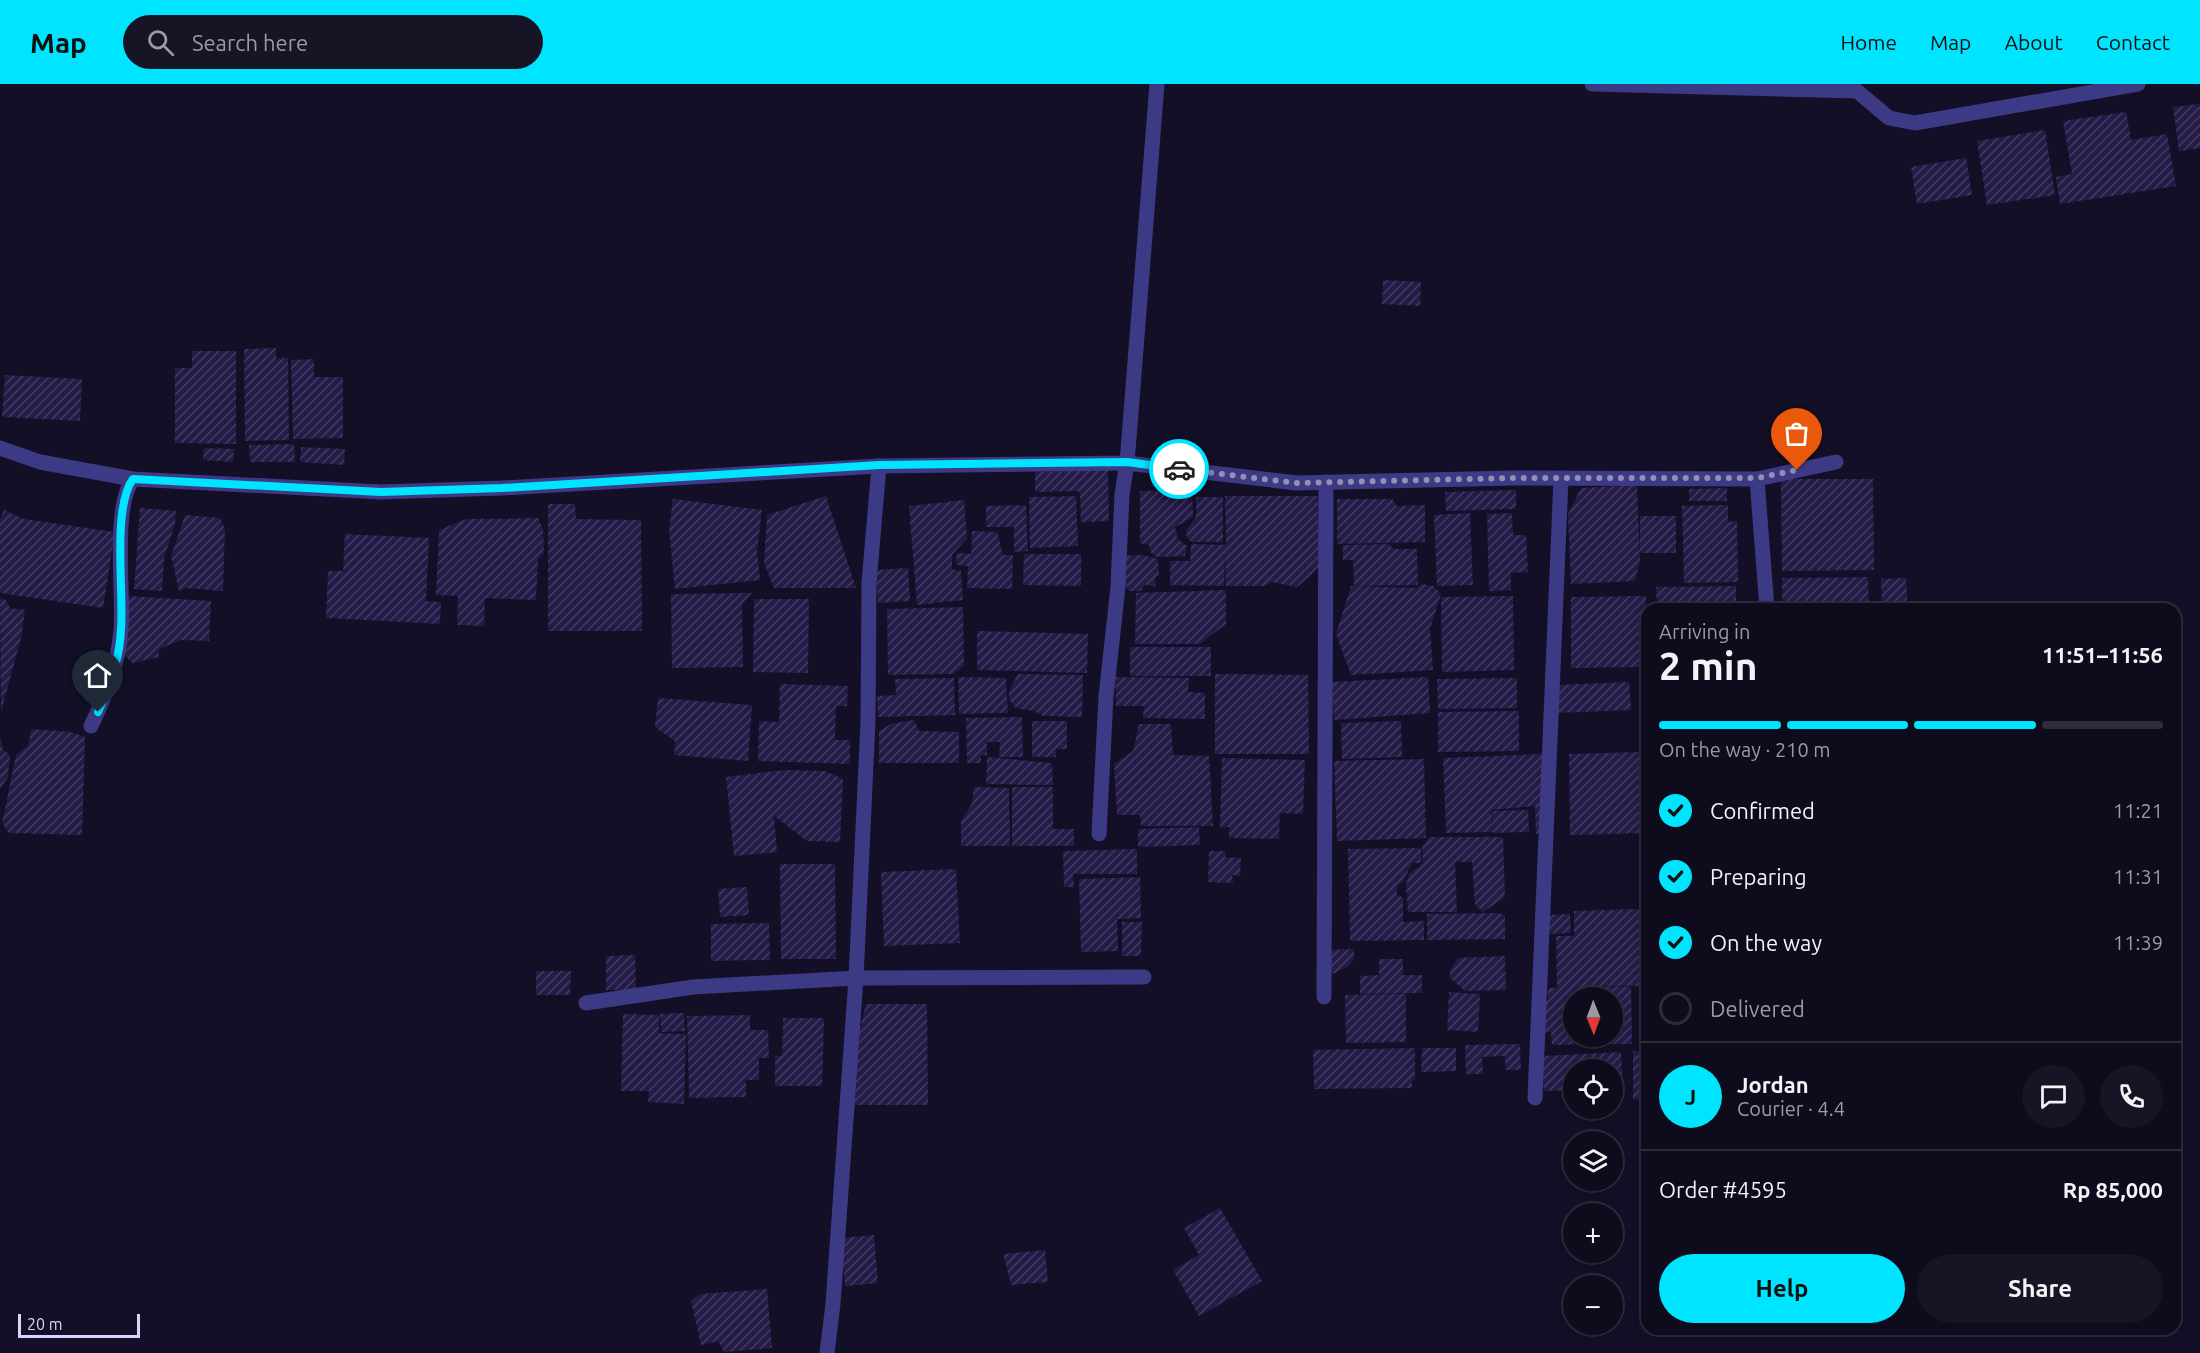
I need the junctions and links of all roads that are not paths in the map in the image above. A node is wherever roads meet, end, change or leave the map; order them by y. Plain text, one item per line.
1 (1157, 84) edge
2 (1592, 84) edge
3 (2138, 84) edge
4 (0, 448) edge
5 (1127, 462) junction
6 (1836, 462) dead end
7 (879, 465) junction
8 (1561, 478) junction
9 (1757, 478) junction
10 (133, 479) junction
11 (1326, 482) junction
12 (1767, 603) edge
13 (91, 726) dead end
14 (1099, 834) dead end
15 (1144, 977) dead end
16 (856, 978) junction
17 (1324, 997) dead end
18 (586, 1003) dead end
19 (1535, 1098) dead end
20 (826, 1353) edge

1 - 5 street
2 - 3 street
4 - 10 street
5 - 7 street
5 - 11 street
5 - 14 street
6 - 9 street
7 - 10 street
7 - 16 street
8 - 9 street
8 - 11 street
8 - 19 street
9 - 12 street
10 - 13 street
11 - 17 street
15 - 16 street
16 - 18 street
16 - 20 street

